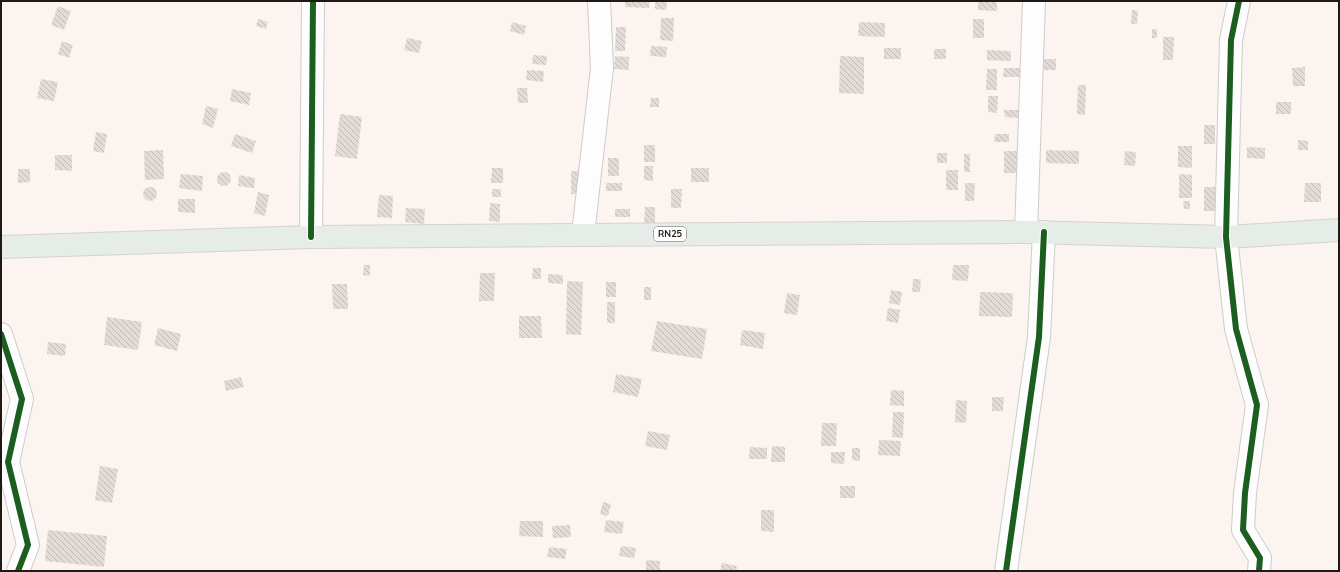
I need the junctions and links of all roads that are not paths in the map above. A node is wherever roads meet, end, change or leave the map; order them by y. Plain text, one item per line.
1 (313, 1) edge
2 (599, 1) edge
3 (1034, 1) edge
4 (1240, 1) edge
5 (1339, 230) edge
6 (1035, 232) junction
7 (583, 234) junction
8 (311, 237) junction
9 (1226, 237) junction
10 (1, 247) edge
11 (1, 334) edge
12 (18, 571) edge
13 (1006, 571) edge
14 (1259, 571) edge

1 - 8 street
2 - 7 street
3 - 6 street
4 - 9 street
5 - 9 main road, RN25
6 - 7 main road, RN25
6 - 9 main road, RN25
6 - 13 street
7 - 8 main road, RN25
8 - 10 main road, RN25
9 - 14 street
11 - 12 street

